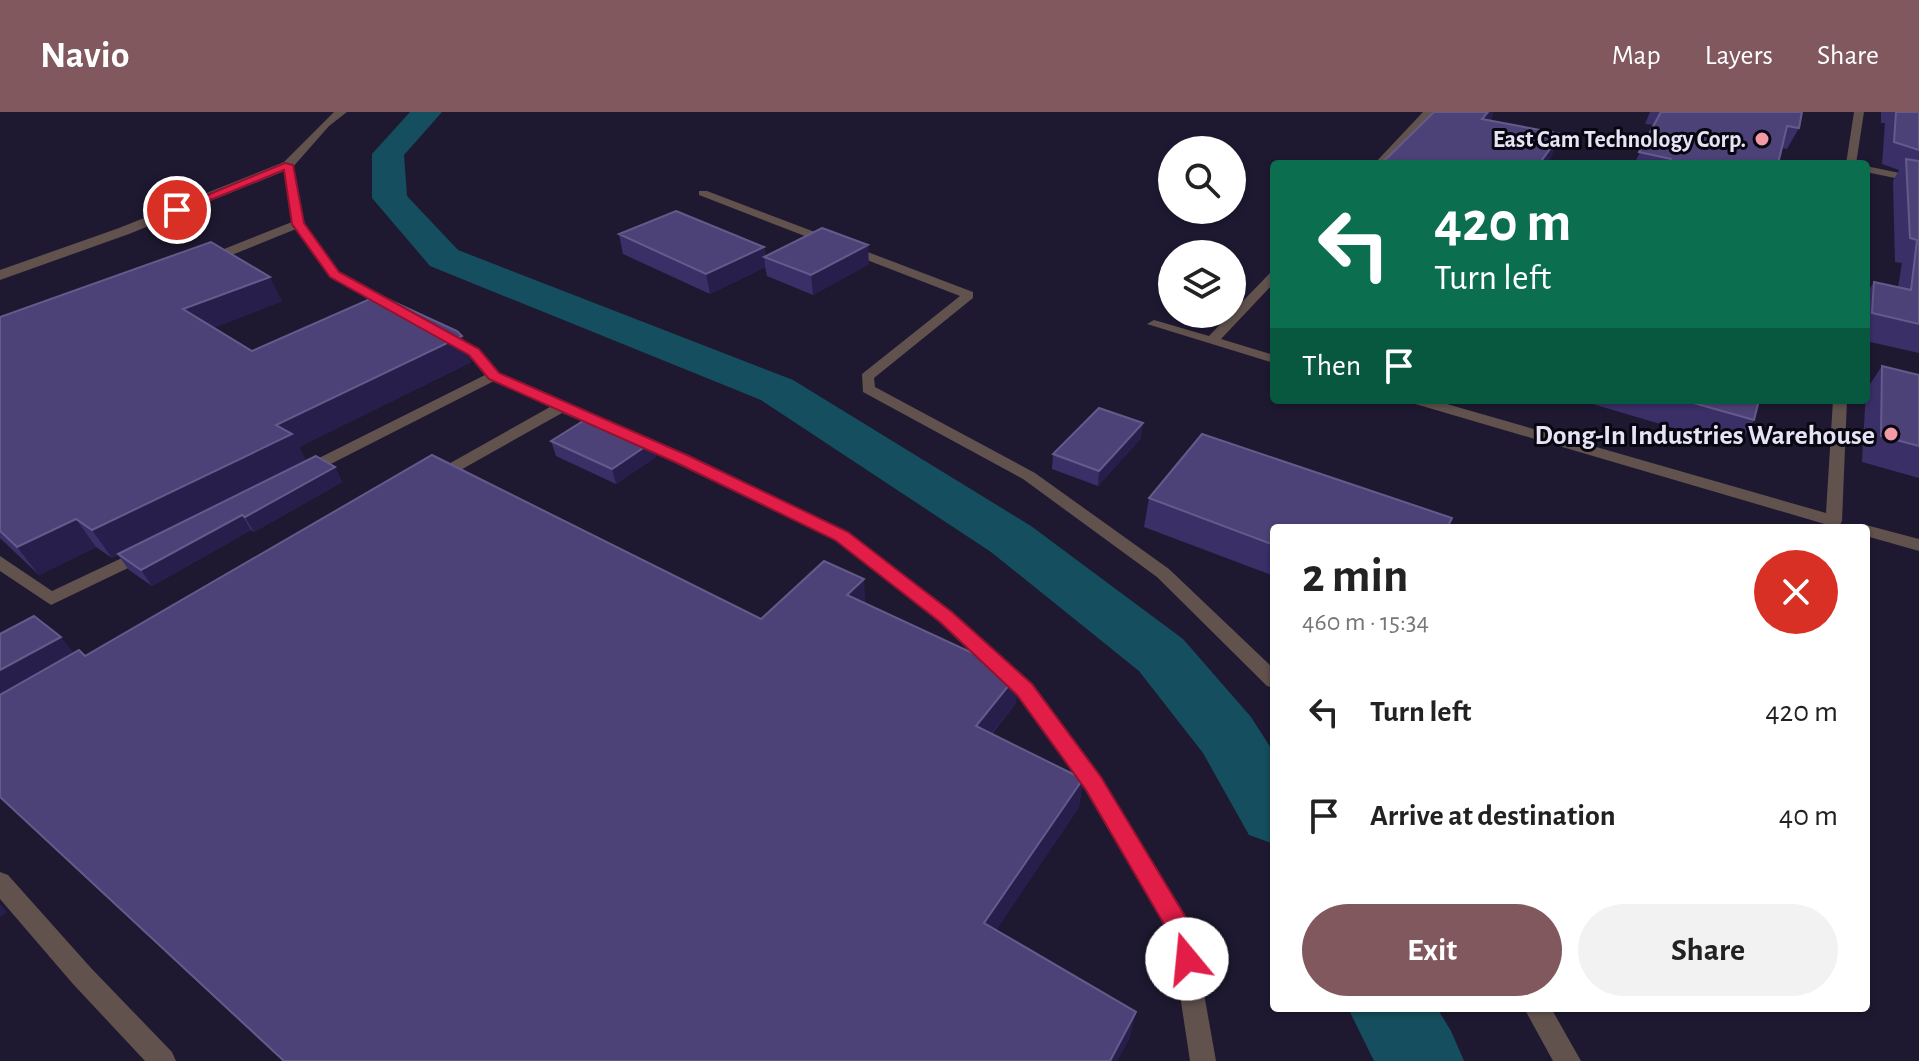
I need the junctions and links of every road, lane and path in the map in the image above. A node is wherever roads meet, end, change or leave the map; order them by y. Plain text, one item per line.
1 (341, 112) edge
2 (1428, 112) edge
3 (1859, 112) edge
4 (1383, 160) edge
5 (1852, 160) edge
6 (288, 165) junction
7 (1870, 170) edge
8 (1919, 180) edge
9 (703, 193) dead end
10 (298, 224) junction
11 (194, 265) edge
12 (0, 275) edge
13 (1270, 280) edge
14 (404, 313) edge
15 (1154, 324) dead end
16 (432, 328) edge
17 (1212, 341) junction
18 (1270, 358) edge
19 (494, 376) junction
20 (1431, 404) edge
21 (1840, 404) edge
22 (561, 407) junction
23 (297, 476) edge
24 (418, 487) edge
25 (1834, 521) junction
26 (1845, 524) edge
27 (1870, 531) edge
28 (1919, 545) edge
29 (156, 547) edge
30 (0, 562) edge
31 (1270, 677) edge
32 (0, 882) edge
33 (1539, 1012) edge
34 (163, 1061) edge
35 (1203, 1061) edge
36 (1568, 1061) edge

1 - 6 street
2 - 4 lane
3 - 5 lane
6 - 10 lane
6 - 12 street
7 - 8 lane
9 - 31 lane
10 - 11 lane
10 - 14 lane
13 - 17 lane
15 - 17 lane
16 - 19 lane
17 - 18 lane
19 - 22 lane
19 - 23 lane
20 - 25 lane
21 - 25 lane
22 - 24 lane
22 - 35 lane
25 - 26 lane
27 - 28 lane
29 - 30 lane
32 - 34 lane
33 - 36 lane

